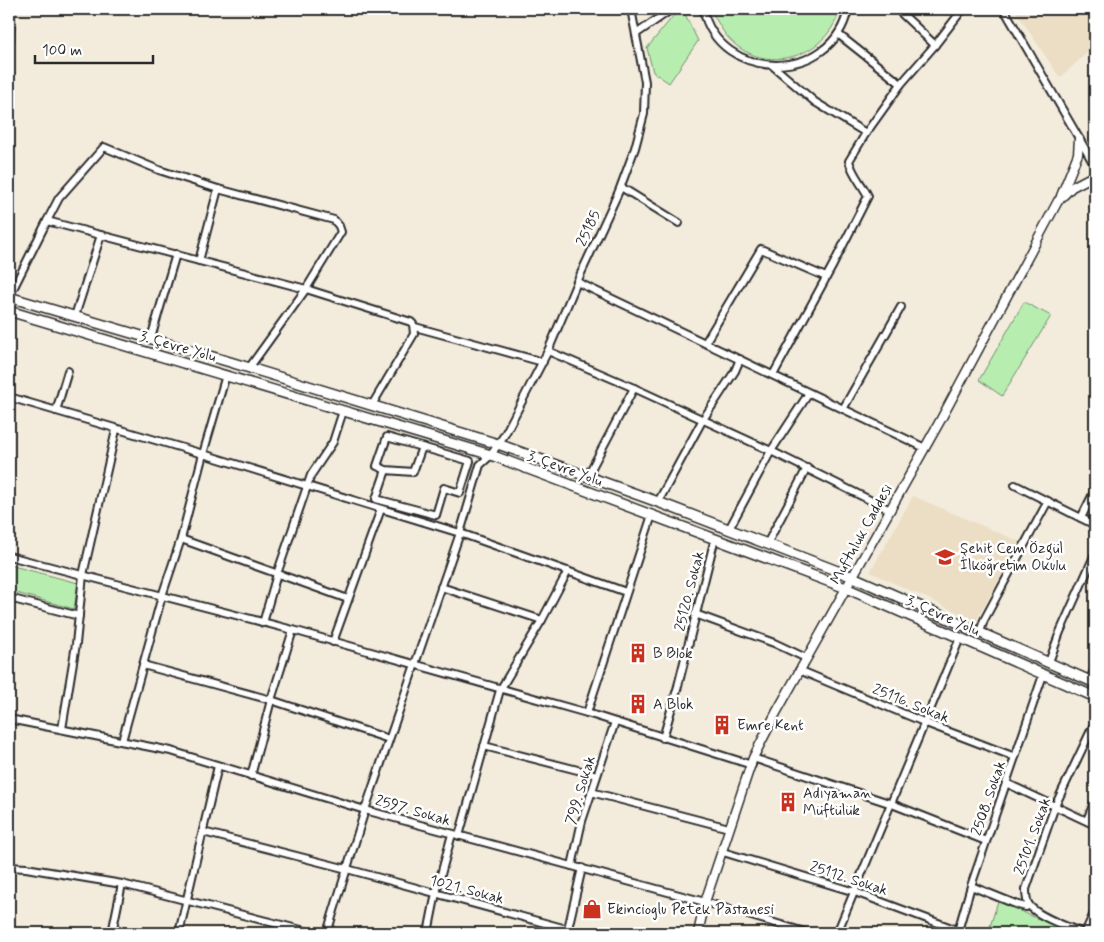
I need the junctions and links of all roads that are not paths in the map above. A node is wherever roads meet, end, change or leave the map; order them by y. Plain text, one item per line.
1 (10, 9) edge
2 (631, 9) edge
3 (672, 9) edge
4 (703, 9) edge
5 (848, 9) edge
6 (897, 9) edge
7 (964, 9) edge
8 (1004, 9) edge
9 (636, 34) junction
10 (838, 34) junction
11 (9, 40) edge
12 (935, 46) junction
13 (773, 66) junction
14 (901, 84) junction
15 (866, 133) junction
16 (1079, 139) junction
17 (1095, 166) edge
18 (1095, 175) edge
19 (621, 187) junction
20 (218, 189) junction
21 (1058, 202) junction
22 (47, 221) junction
23 (679, 223) dead end
24 (101, 235) junction
25 (176, 254) junction
26 (198, 261) junction
27 (826, 277) junction
28 (578, 282) junction
29 (306, 289) junction
30 (9, 297) edge
31 (901, 307) dead end
32 (9, 311) edge
33 (75, 316) junction
34 (415, 327) junction
35 (151, 338) junction
36 (705, 343) junction
37 (548, 351) junction
38 (740, 359) junction
39 (543, 362) junction
40 (249, 368) junction
41 (68, 371) dead end
42 (226, 375) junction
43 (772, 375) junction
44 (634, 388) junction
45 (809, 393) junction
46 (9, 397) edge
47 (372, 405) junction
48 (843, 409) junction
49 (56, 411) junction
50 (344, 411) junction
51 (702, 421) junction
52 (116, 430) junction
53 (498, 444) junction
54 (422, 447) junction
55 (925, 448) junction
56 (771, 451) junction
57 (203, 454) junction
58 (491, 455) junction
59 (807, 468) junction
60 (386, 470) junction
61 (587, 477) junction
62 (306, 486) junction
63 (1015, 486) dead end
64 (1095, 490) edge
65 (1048, 501) junction
66 (658, 502) junction
67 (381, 509) junction
68 (416, 510) junction
69 (890, 510) junction
70 (652, 515) junction
71 (1081, 518) junction
72 (413, 519) junction
73 (1095, 525) edge
74 (729, 529) junction
75 (460, 533) junction
76 (715, 538) junction
77 (181, 539) junction
78 (767, 544) junction
79 (1095, 554) edge
80 (9, 556) edge
81 (568, 571) junction
82 (277, 574) junction
83 (83, 575) junction
84 (853, 576) junction
85 (441, 587) junction
86 (846, 588) junction
87 (626, 592) junction
88 (162, 596) junction
89 (9, 598) edge
90 (348, 600) junction
91 (695, 614) junction
92 (79, 616) junction
93 (542, 620) junction
94 (263, 623) junction
95 (293, 630) junction
96 (980, 632) junction
97 (960, 638) junction
98 (333, 642) junction
99 (806, 658) junction
100 (1049, 662) junction
101 (144, 665) junction
102 (415, 665) junction
103 (1095, 668) edge
104 (799, 670) junction
105 (1043, 675) junction
106 (1092, 682) edge
107 (500, 690) junction
108 (1095, 697) edge
109 (270, 700) junction
110 (586, 713) junction
111 (9, 719) edge
112 (615, 722) junction
113 (1095, 722) edge
114 (926, 723) junction
115 (62, 729) junction
116 (663, 738) junction
117 (389, 739) junction
118 (122, 741) junction
119 (484, 746) junction
120 (1015, 757) junction
121 (753, 761) junction
122 (218, 766) junction
123 (597, 775) junction
124 (250, 776) junction
125 (1006, 782) junction
126 (591, 792) junction
127 (1095, 801) edge
128 (892, 804) junction
129 (1055, 806) junction
130 (365, 810) junction
131 (1087, 820) junction
132 (1095, 825) edge
133 (729, 828) junction
134 (203, 832) junction
135 (455, 835) junction
136 (986, 841) junction
137 (723, 852) junction
138 (572, 866) junction
139 (9, 868) edge
140 (347, 868) junction
141 (582, 868) junction
142 (122, 884) junction
143 (971, 886) junction
144 (855, 892) junction
145 (436, 893) junction
146 (187, 901) junction
147 (705, 902) junction
148 (1029, 905) junction
149 (1095, 911) edge
150 (567, 931) edge
151 (962, 932) edge
152 (112, 933) edge
153 (179, 933) edge
154 (313, 933) edge
155 (327, 933) edge
156 (428, 933) edge
157 (581, 933) edge
158 (698, 933) edge
159 (808, 933) edge
160 (837, 933) edge
161 (1084, 933) edge

1 - 11 main road
2 - 9 street, 25185
3 - 9 street
4 - 13 street
5 - 10 street
6 - 12 street
7 - 12 street
8 - 16 street
9 - 19 street, 25185
10 - 13 street
10 - 14 street
12 - 14 street
13 - 15 street
14 - 15 street
15 - 27 street
16 - 17 street
16 - 21 street
18 - 21 street, Muftuluk Caddesi
19 - 23 street
19 - 28 street, 25185
20 - 22 street
20 - 26 street
20 - 29 street
21 - 55 street, Muftuluk Caddesi
22 - 24 street
22 - 30 street
24 - 25 street
24 - 33 street
25 - 26 street
25 - 35 street
26 - 29 street
27 - 36 street
27 - 43 street
28 - 36 street
28 - 37 street, 25185
29 - 34 street
29 - 40 street
30 - 33 main road, 3. Çevre Yolu
31 - 48 street
32 - 42 main road, 3. Çevre Yolu
33 - 35 main road, 3. Çevre Yolu
34 - 39 street
34 - 47 street
35 - 40 main road, 3. Çevre Yolu
36 - 38 street
37 - 39 street, 25185
37 - 44 street
38 - 43 street
38 - 51 street
39 - 53 street, 25185
40 - 47 main road, 3. Çevre Yolu
41 - 49 street
42 - 50 main road, 3. Çevre Yolu
42 - 57 street
43 - 45 street
44 - 51 street
44 - 61 street
45 - 48 street
45 - 56 street
46 - 49 street
47 - 53 main road, 3. Çevre Yolu
48 - 55 street
49 - 52 street
50 - 58 main road, 3. Çevre Yolu
50 - 62 street
51 - 56 street
51 - 66 street
52 - 57 street
52 - 83 street
53 - 58 street, 25185
53 - 61 main road, 3. Çevre Yolu
54 - 60 street
54 - 60 street
54 - 68 street
55 - 69 street, Muftuluk Caddesi
56 - 59 street
56 - 74 street
57 - 62 street
57 - 77 street
58 - 70 main road, 3. Çevre Yolu
58 - 75 street, 25185
59 - 69 street
59 - 78 street
60 - 68 street
61 - 66 main road, 3. Çevre Yolu
62 - 67 street
62 - 82 street
63 - 65 street
64 - 71 street
65 - 71 street
65 - 96 street
66 - 74 main road, 3. Çevre Yolu
67 - 72 street
67 - 90 street
68 - 72 street
69 - 84 street, Muftuluk Caddesi
70 - 76 main road, 3. Çevre Yolu
70 - 87 street
71 - 73 street
72 - 75 street
74 - 78 main road, 3. Çevre Yolu
75 - 81 street
75 - 85 street, 25185
76 - 86 main road, 3. Çevre Yolu
76 - 91 street, 25120. Sokak
77 - 82 street
77 - 88 street
78 - 84 main road, 3. Çevre Yolu
79 - 100 street
80 - 83 street
81 - 87 street
81 - 93 street
82 - 90 street
82 - 94 street
83 - 88 street
83 - 92 street
84 - 86 street, Muftuluk Caddesi
84 - 96 main road, 3. Çevre Yolu
85 - 93 street
85 - 102 street, 25185
86 - 97 main road, 3. Çevre Yolu
86 - 99 street, Muftuluk Caddesi
87 - 110 street
88 - 94 street
88 - 101 street
89 - 92 street
90 - 98 street
91 - 99 street
91 - 116 street, 25120. Sokak
92 - 115 street
93 - 107 street
94 - 95 street
95 - 98 street
95 - 109 street
96 - 100 main road, 3. Çevre Yolu
97 - 105 main road, 3. Çevre Yolu
97 - 114 street
98 - 102 street
99 - 104 street, Muftuluk Caddesi
100 - 106 main road, 3. Çevre Yolu
101 - 109 street
101 - 118 street
102 - 107 street
102 - 117 street, 25185
103 - 106 street
104 - 114 street, 25116. Sokak
104 - 121 street, Muftuluk Caddesi
105 - 108 main road, 3. Çevre Yolu
105 - 120 street, 2508. Sokak
107 - 110 street
107 - 119 street
109 - 117 street
109 - 124 street
110 - 112 street
111 - 115 street, 2597. Sokak
112 - 116 street
112 - 123 street, 799. Sokak
113 - 129 street, 25101. Sokak
114 - 120 street, 25116. Sokak
114 - 128 street
115 - 118 street, 2597. Sokak
116 - 121 street
117 - 130 street, 25185
118 - 122 street, 2597. Sokak
119 - 123 street
119 - 135 street
120 - 125 street, 2508. Sokak
121 - 128 street
121 - 133 street, Muftuluk Caddesi
122 - 124 street, 2597. Sokak
122 - 134 street
123 - 126 street, 799. Sokak
124 - 130 street, 2597. Sokak
125 - 129 street
125 - 136 street, 2508. Sokak
126 - 133 street
126 - 138 street, 799. Sokak
127 - 131 street
128 - 136 street
128 - 144 street
129 - 131 street
129 - 148 street, 25101. Sokak
130 - 135 street, 2597. Sokak
130 - 140 street, 25185
131 - 132 street
133 - 137 street, Muftuluk Caddesi
134 - 140 street, 1021. Sokak
134 - 146 street
135 - 138 street, 2597. Sokak
135 - 145 street
136 - 143 street, 2508. Sokak
137 - 144 street, 25112. Sokak
137 - 147 street, Muftuluk Caddesi
138 - 141 street, 2597. Sokak
139 - 142 street
140 - 145 street, 1021. Sokak
140 - 155 street, 25185
141 - 147 street, 2597. Sokak
141 - 150 street
142 - 146 street
142 - 152 street
143 - 148 street
143 - 151 street, 2508. Sokak
144 - 151 street, 25112. Sokak
144 - 160 street
145 - 150 street, 1021. Sokak
145 - 156 street
146 - 153 street
146 - 154 street
147 - 158 street, Muftuluk Caddesi
147 - 159 street, 2597. Sokak
148 - 161 street
149 - 161 street
150 - 157 street, 1021. Sokak

